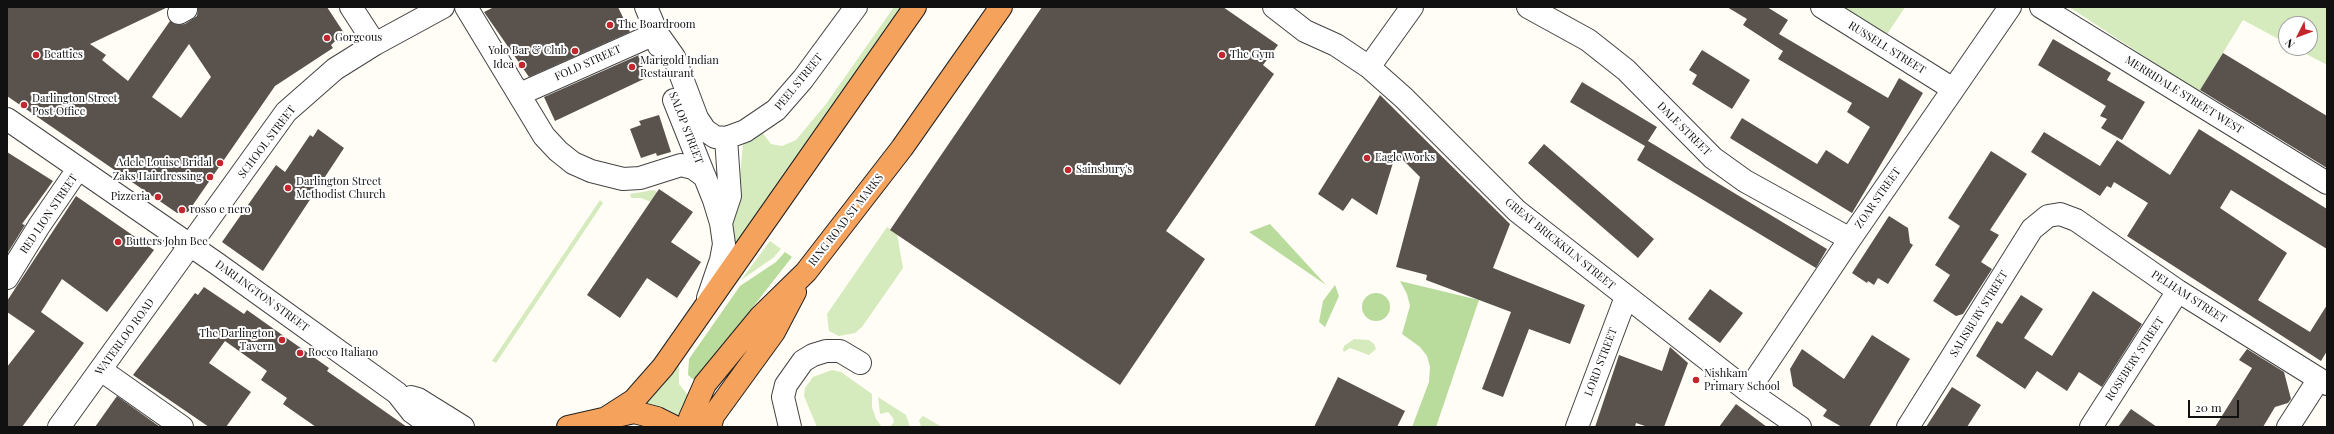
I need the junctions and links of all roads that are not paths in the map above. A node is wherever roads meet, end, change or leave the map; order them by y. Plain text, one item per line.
1 (351, 7) edge
2 (443, 7) edge
3 (466, 7) edge
4 (646, 7) edge
5 (856, 7) edge
6 (915, 7) edge
7 (1001, 7) edge
8 (1274, 7) edge
9 (1412, 7) edge
10 (1528, 7) edge
11 (1822, 7) edge
12 (2010, 7) edge
13 (2041, 7) edge
14 (656, 33) junction
15 (374, 44) junction
16 (1369, 67) junction
17 (1953, 90) junction
18 (520, 94) junction
19 (7, 119) edge
20 (726, 138) junction
21 (78, 169) junction
22 (705, 177) junction
23 (2327, 183) edge
24 (2060, 214) joint
25 (720, 223) junction
26 (1850, 239) junction
27 (191, 246) junction
28 (806, 272) junction
29 (7, 278) edge
30 (2178, 291) junction
31 (1626, 297) junction
32 (705, 305) junction
33 (860, 363) dead end
34 (101, 370) junction
35 (2323, 381) edge
36 (1748, 391) junction
37 (397, 393) junction
38 (606, 418) junction
39 (59, 427) edge
40 (182, 427) edge
41 (433, 427) edge
42 (463, 427) edge
43 (568, 427) edge
44 (675, 427) edge
45 (689, 427) edge
46 (710, 427) edge
47 (790, 427) edge
48 (1577, 427) edge
49 (1800, 427) edge
50 (1908, 427) edge
51 (2091, 427) edge
52 (2288, 427) edge

1 - 15 street
2 - 15 street, SCHOOL STREET
3 - 18 street
4 - 14 street, SALOP STREET
5 - 20 street, PEEL STREET
6 - 32 highway
7 - 28 highway, RING ROAD ST MARKS
8 - 16 street, GREAT BRICKKILN STREET
9 - 16 street
10 - 26 street, DALE STREET
11 - 17 street, RUSSELL STREET
12 - 17 street, ZOAR STREET
13 - 23 street, MERRIDALE STREET WEST
14 - 18 street, FOLD STREET
14 - 20 street, SALOP STREET
14 - 22 street, SALOP STREET
15 - 27 street, SCHOOL STREET
16 - 31 street, GREAT BRICKKILN STREET
17 - 26 street, ZOAR STREET
18 - 22 street
19 - 21 street, DARLINGTON STREET
20 - 25 street
21 - 27 street, DARLINGTON STREET
21 - 29 street, RED LION STREET
22 - 25 street, SALOP STREET
24 - 30 street, PELHAM STREET
24 - 50 street, SALISBURY STREET
25 - 32 street, SALOP STREET
26 - 36 street, ZOAR STREET
27 - 34 street, WATERLOO ROAD
27 - 37 street, DARLINGTON STREET
28 - 45 highway, RING ROAD ST MARKS
28 - 46 highway
30 - 35 street, PELHAM STREET
30 - 51 street, ROSEBERY STREET
31 - 36 street, GREAT BRICKKILN STREET
31 - 48 street, LORD STREET
32 - 38 highway
33 - 47 street
34 - 39 street, WATERLOO ROAD
34 - 40 street
35 - 52 street
36 - 49 street, GREAT BRICKKILN STREET
37 - 41 street, DARLINGTON STREET
37 - 42 street, DARLINGTON STREET
38 - 43 highway
38 - 44 highway

